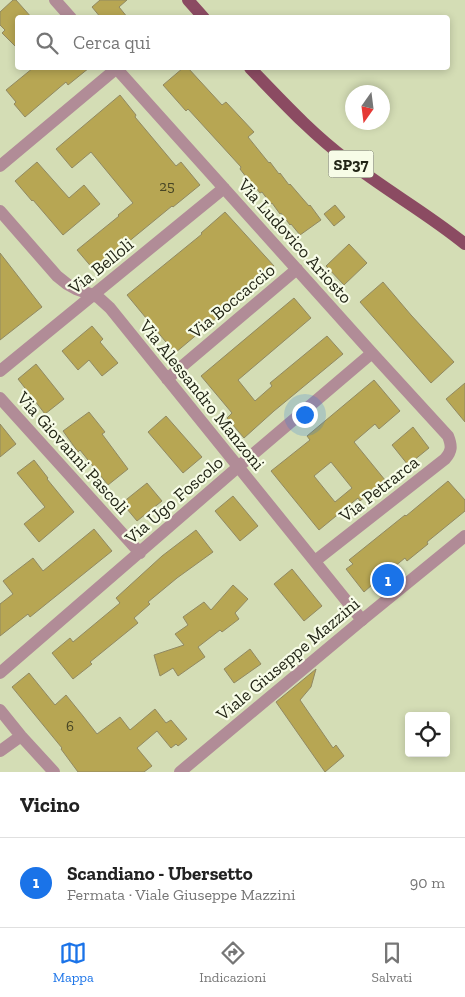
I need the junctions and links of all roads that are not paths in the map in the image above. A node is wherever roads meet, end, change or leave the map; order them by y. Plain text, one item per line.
1 (55, 0) edge
2 (188, 0) edge
3 (68, 15) edge
4 (201, 15) edge
5 (115, 70) edge
6 (119, 70) edge
7 (252, 70) edge
8 (0, 166) edge
9 (224, 188) junction
10 (0, 212) edge
11 (465, 244) edge
12 (297, 269) junction
13 (93, 295) junction
14 (372, 353) junction
15 (0, 371) edge
16 (167, 379) junction
17 (0, 398) edge
18 (448, 436) joint
19 (238, 467) junction
20 (465, 536) edge
21 (140, 553) junction
22 (315, 561) junction
23 (362, 620) junction
24 (0, 673) edge
25 (0, 710) edge
26 (21, 736) junction
27 (0, 751) edge
28 (54, 772) edge
29 (180, 772) edge

1 - 3 street
2 - 4 main road
5 - 8 street
6 - 9 street, Via Ludovico Ariosto
7 - 11 main road, SP37
9 - 12 street, Via Ludovico Ariosto
9 - 13 street, Via Belloli
10 - 13 street, Via Alessandro Manzoni
12 - 14 street, Via Ludovico Ariosto
12 - 16 street, Via Boccaccio
13 - 15 street, Via Belloli
13 - 16 street, Via Alessandro Manzoni
14 - 18 street, Via Ludovico Ariosto
14 - 19 street, Via Ugo Foscolo
16 - 19 street, Via Alessandro Manzoni
17 - 21 street, Via Giovanni Pascoli
18 - 22 street, Via Petrarca
19 - 21 street, Via Ugo Foscolo
19 - 22 street, Via Alessandro Manzoni
20 - 23 street, Viale Giuseppe Mazzini
21 - 24 street, Via Ugo Foscolo
22 - 23 street, Via Alessandro Manzoni
23 - 29 street, Viale Giuseppe Mazzini
25 - 26 street
26 - 27 street
26 - 28 street

